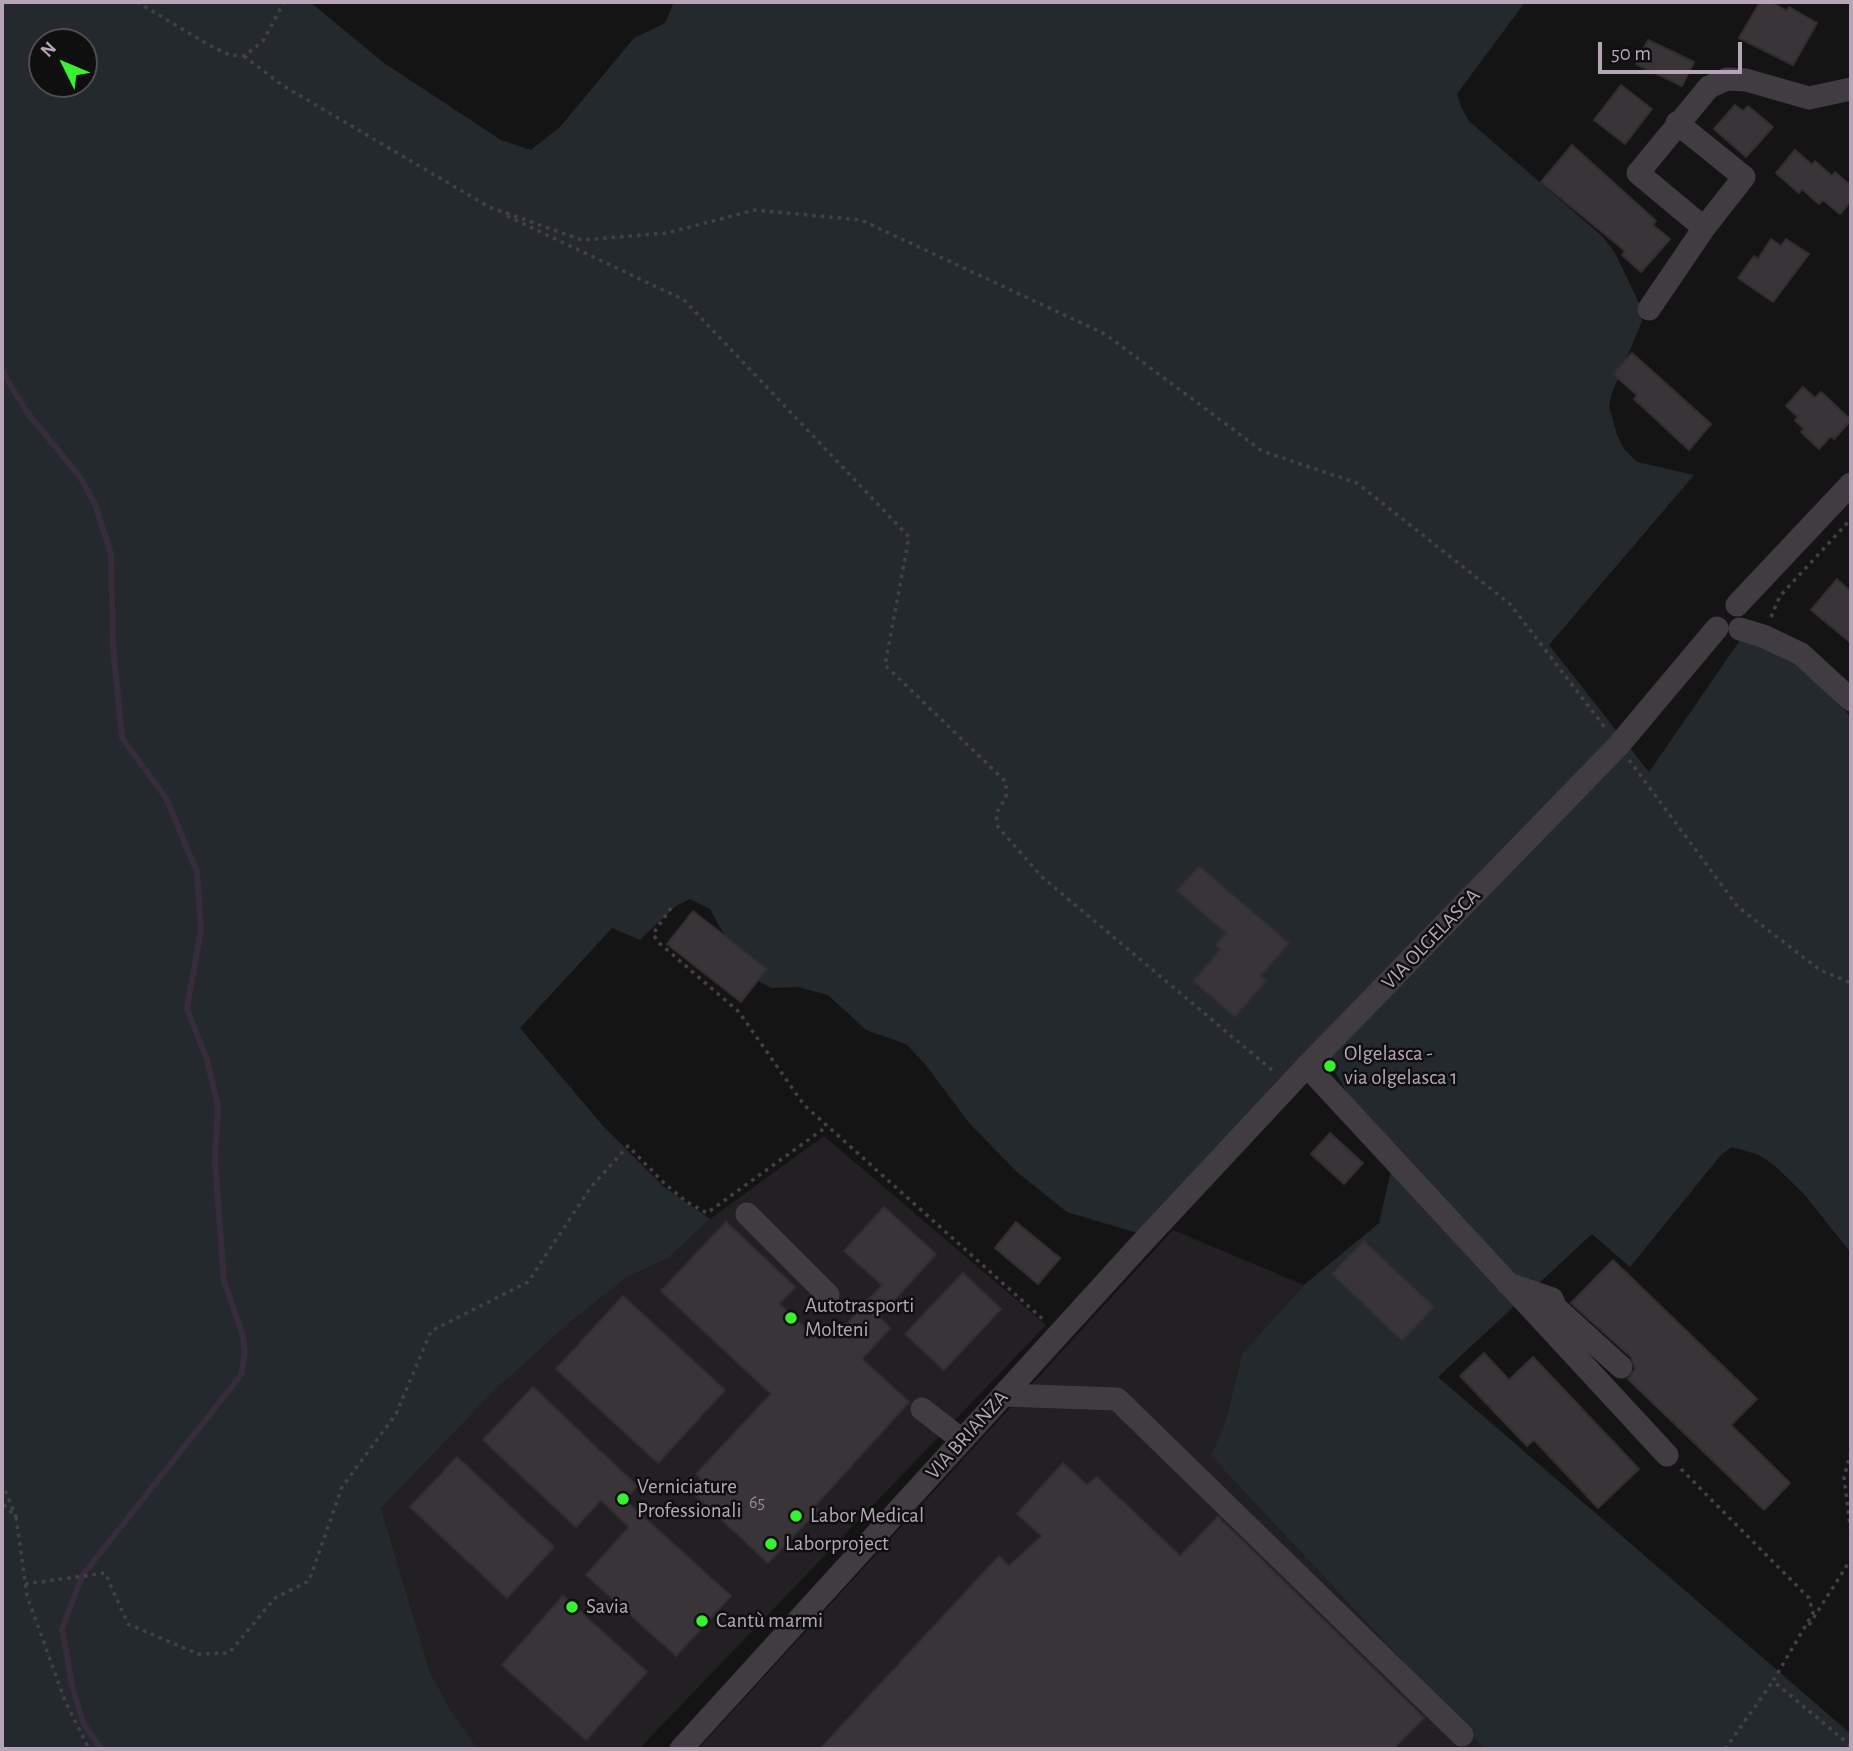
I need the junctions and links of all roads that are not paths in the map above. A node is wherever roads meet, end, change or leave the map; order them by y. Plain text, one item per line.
1 (1851, 89) edge
2 (1677, 123) junction
3 (1704, 228) junction
4 (1649, 309) dead end
5 (1851, 484) edge
6 (1737, 605) junction
7 (1717, 628) junction
8 (1740, 629) junction
9 (1851, 701) edge
10 (1307, 1066) junction
11 (747, 1214) dead end
12 (1140, 1245) joint
13 (1505, 1283) junction
14 (828, 1295) dead end
15 (1621, 1367) dead end
16 (1004, 1395) junction
17 (922, 1409) dead end
18 (962, 1440) junction
19 (1667, 1455) road end
20 (1462, 1735) dead end
21 (681, 1749) edge

1 - 2 street
2 - 3 street
2 - 3 street
3 - 4 street
5 - 6 street, VIA OLGELASCA
6 - 7 street, VIA OLGELASCA
6 - 8 street
7 - 8 street
7 - 10 street, VIA OLGELASCA
8 - 9 street
10 - 12 street, VIA OLGELASCA
10 - 13 street
11 - 14 street
12 - 16 street, VIA BRIANZA
13 - 15 street
13 - 19 street
16 - 18 street, VIA BRIANZA
16 - 20 street
17 - 18 street
18 - 21 street, VIA BRIANZA

